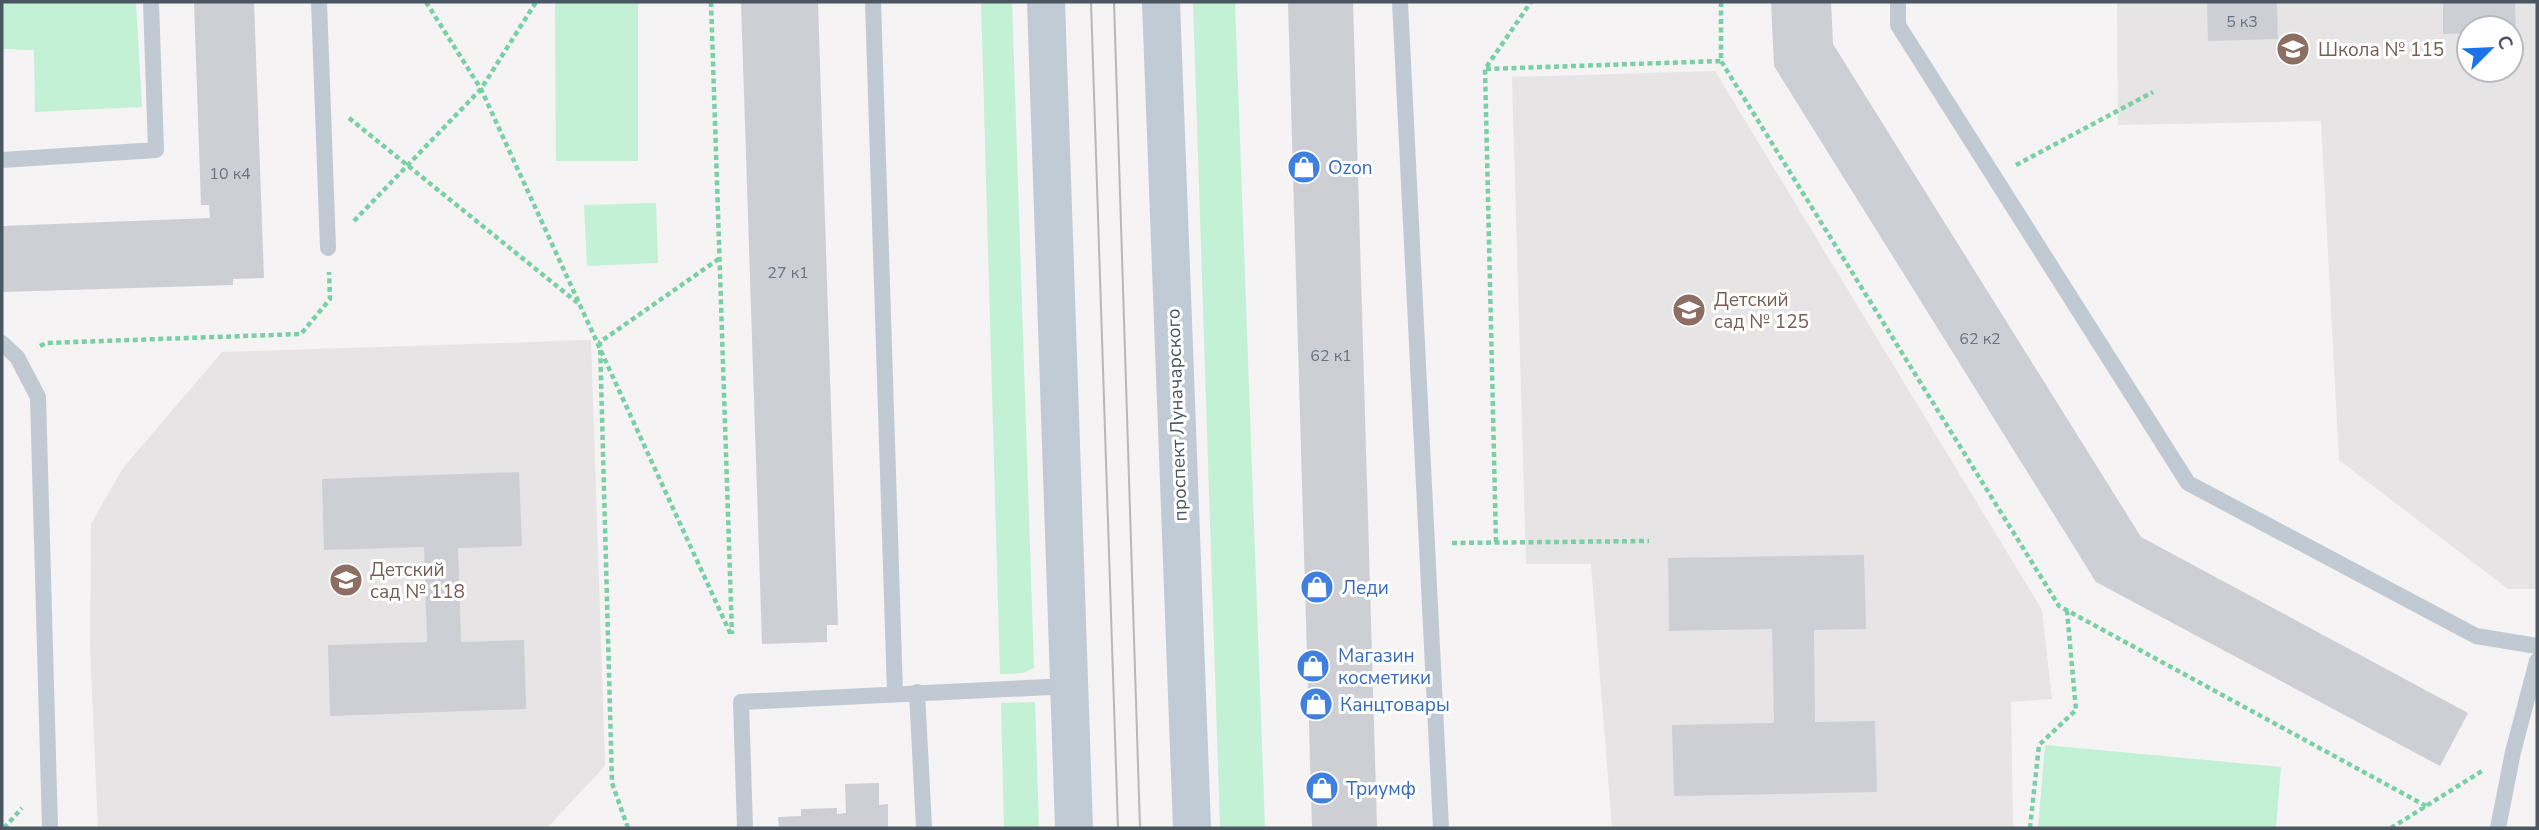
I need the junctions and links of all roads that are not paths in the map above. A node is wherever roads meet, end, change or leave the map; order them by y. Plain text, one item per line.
1 (151, 2) edge
2 (318, 2) edge
3 (873, 2) edge
4 (1046, 2) edge
5 (1161, 2) edge
6 (1400, 2) edge
7 (1898, 2) edge
8 (2, 160) edge
9 (328, 248) road end
10 (2, 343) edge
11 (2537, 646) edge
12 (2537, 661) edge
13 (1070, 687) junction
14 (917, 692) junction
15 (895, 693) junction
16 (50, 828) edge
17 (745, 828) edge
18 (924, 828) edge
19 (1074, 828) edge
20 (1192, 828) edge
21 (1441, 828) edge
22 (2498, 828) edge

1 - 8 lane
2 - 9 lane
3 - 15 lane
4 - 13 main road
5 - 20 main road, проспект Луначарского
6 - 21 lane
7 - 11 lane
10 - 16 lane
12 - 22 lane
13 - 14 lane
13 - 19 main road
14 - 15 lane
14 - 18 lane
15 - 17 lane

